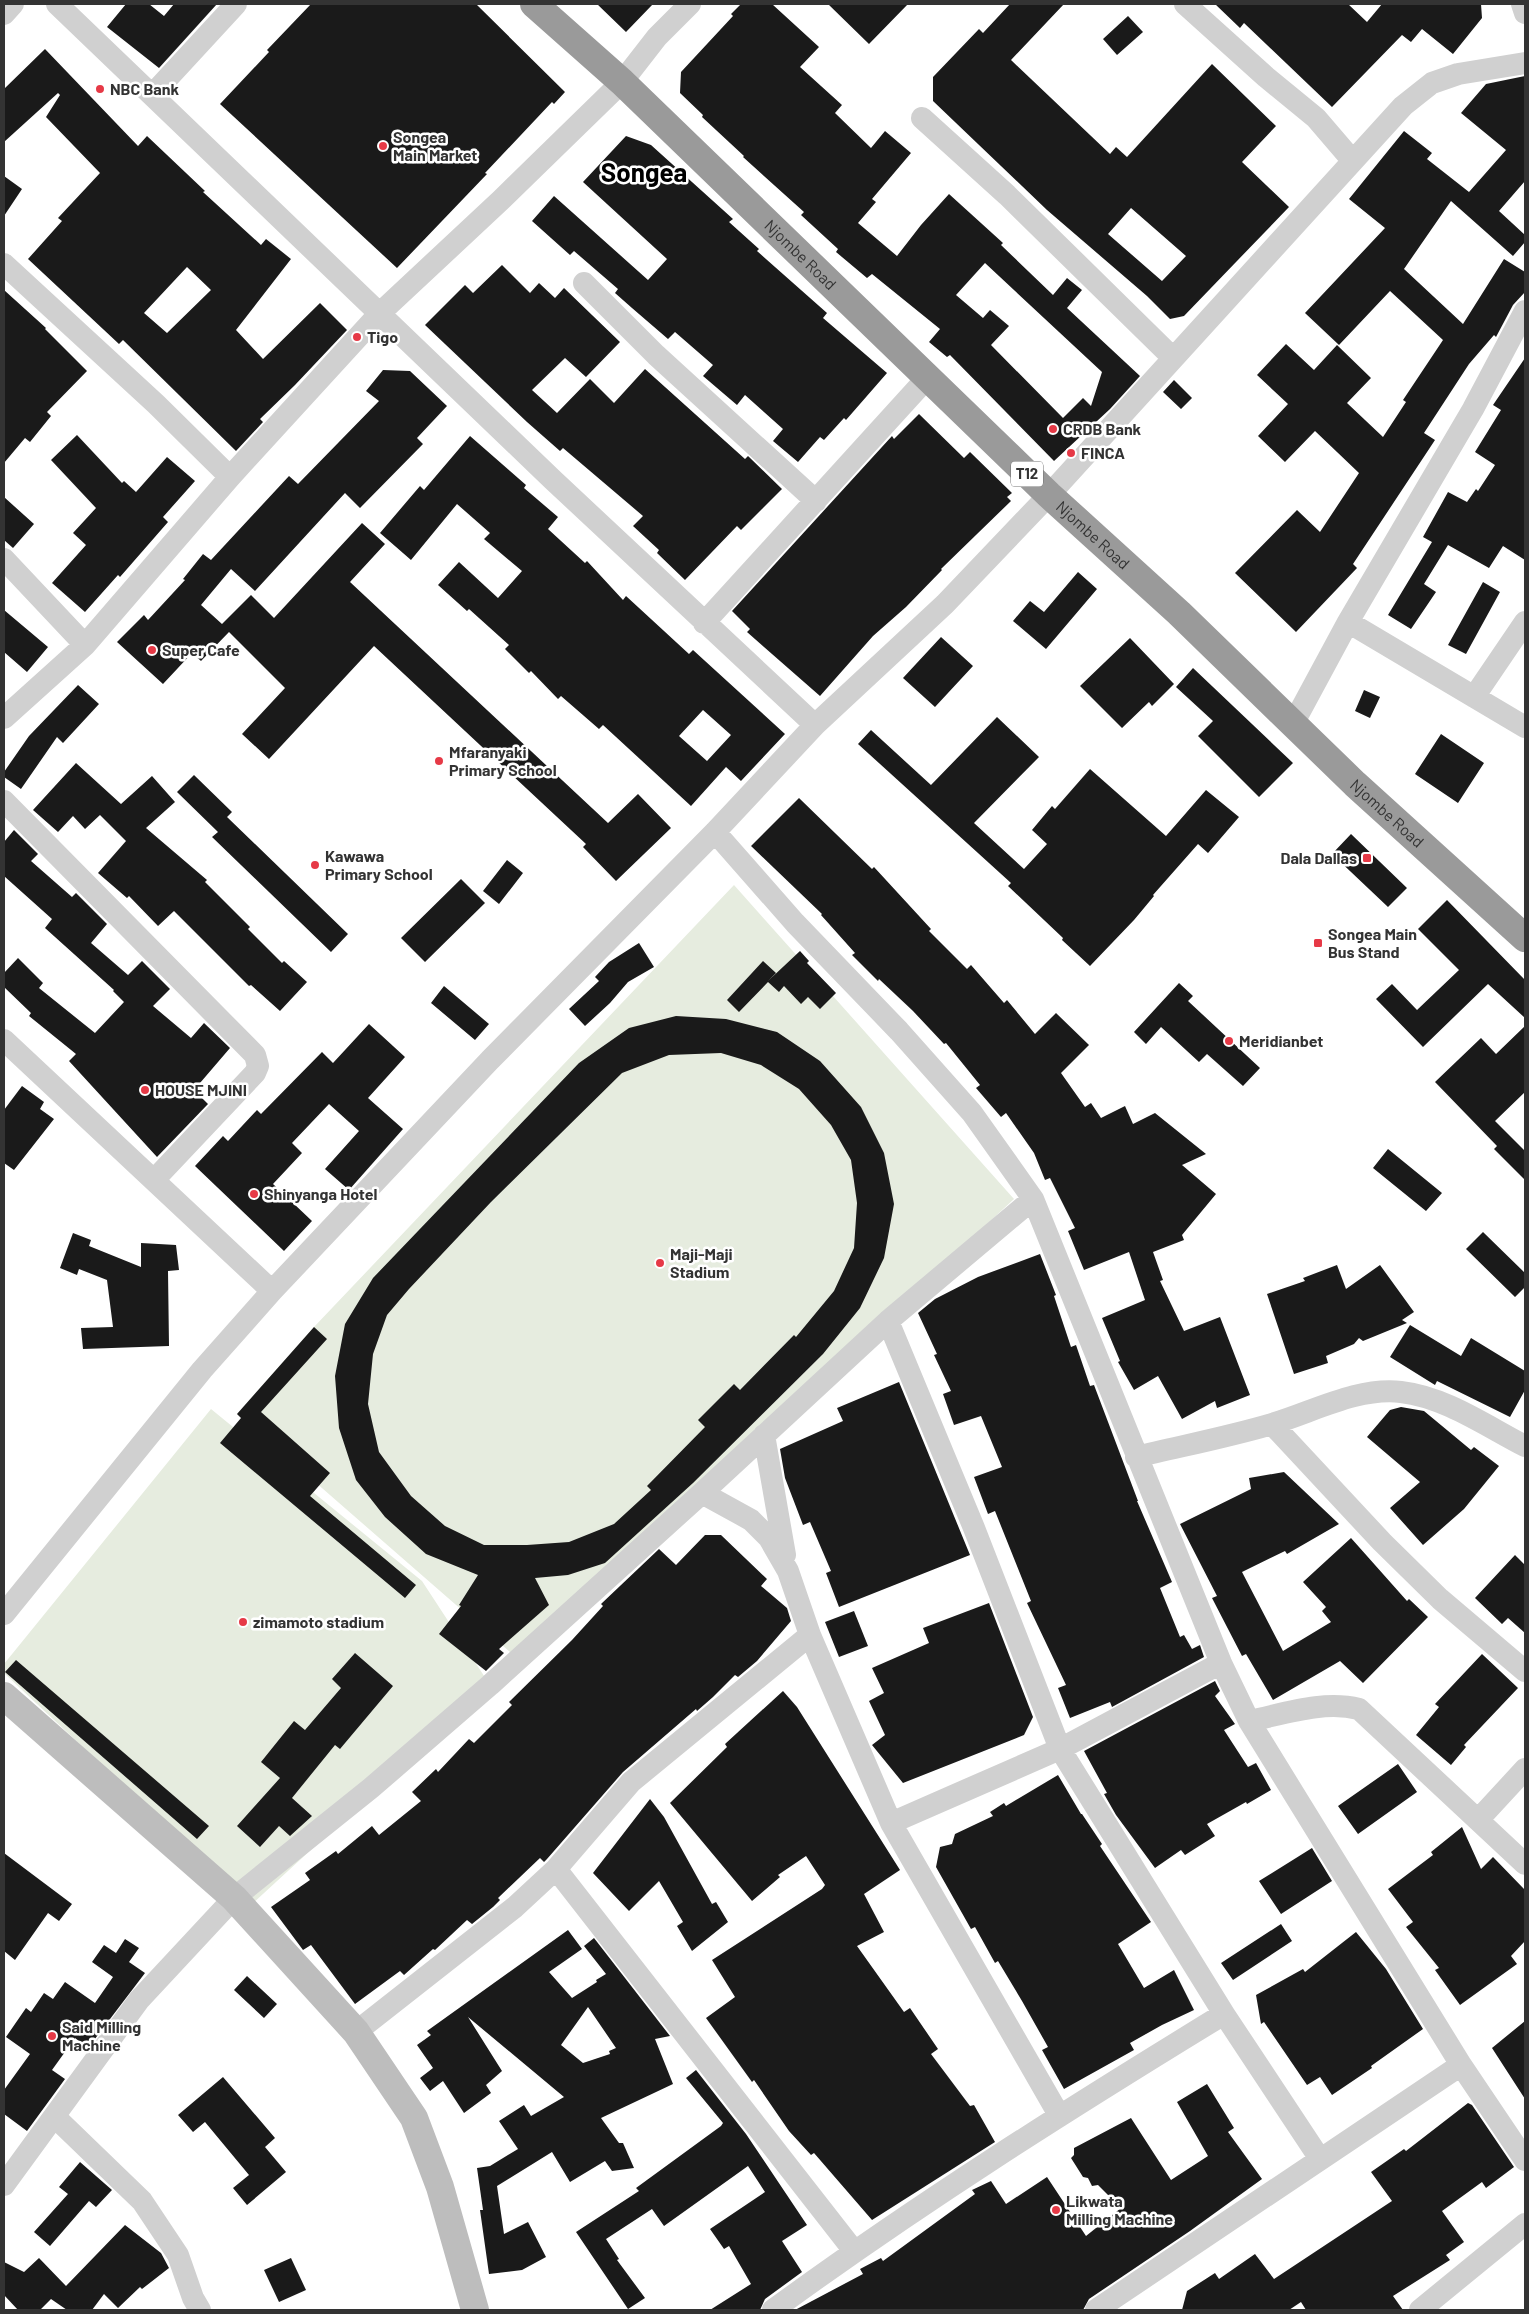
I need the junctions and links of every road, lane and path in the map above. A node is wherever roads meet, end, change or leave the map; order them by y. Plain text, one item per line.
1 (13, 4) edge
2 (57, 4) edge
3 (236, 4) edge
4 (534, 4) edge
5 (690, 4) edge
6 (1185, 4) edge
7 (1522, 4) edge
8 (1525, 13) edge
9 (4, 14) edge
10 (1525, 63) edge
11 (622, 82) junction
12 (153, 94) junction
13 (922, 118) dead end
14 (1352, 160) junction
15 (4, 264) edge
16 (584, 283) dead end
17 (1525, 311) edge
18 (380, 313) junction
19 (1173, 358) junction
20 (927, 378) junction
21 (230, 477) junction
22 (1049, 495) junction
23 (816, 501) junction
24 (4, 559) edge
25 (1348, 622) junction
26 (1525, 622) edge
27 (704, 623) junction
28 (86, 645) junction
29 (1474, 697) junction
30 (4, 718) edge
31 (1293, 724) junction
32 (815, 725) junction
33 (1525, 727) edge
34 (4, 801) edge
35 (715, 832) junction
36 (1525, 938) edge
37 (4, 1040) edge
38 (154, 1180) junction
39 (1033, 1199) junction
40 (272, 1291) junction
41 (888, 1321) junction
42 (1272, 1424) junction
43 (764, 1435) junction
44 (1525, 1446) edge
45 (1136, 1457) junction
46 (702, 1494) junction
47 (788, 1571) junction
48 (4, 1614) edge
49 (810, 1635) junction
50 (1221, 1663) junction
51 (1525, 1671) edge
52 (4, 1696) edge
53 (1249, 1721) junction
54 (1060, 1749) junction
55 (1525, 1769) edge
56 (1478, 1820) junction
57 (891, 1822) junction
58 (1525, 1864) edge
59 (556, 1869) junction
60 (234, 1898) junction
61 (1224, 2014) junction
62 (356, 2032) junction
63 (1460, 2065) junction
64 (1059, 2115) junction
65 (55, 2117) junction
66 (1320, 2159) junction
67 (1525, 2160) edge
68 (4, 2185) edge
69 (1525, 2224) edge
70 (854, 2251) junction
71 (1100, 2309) edge
72 (200, 2310) edge
73 (475, 2310) edge
74 (773, 2310) edge
75 (1420, 2310) edge

1 - 9 street
2 - 12 street
3 - 12 street
4 - 11 highway, Njombe Road / T12
5 - 11 street
6 - 14 street
7 - 8 street
10 - 14 street
11 - 18 street
11 - 20 highway, Njombe Road / T12
12 - 18 street
13 - 19 street
14 - 19 street
15 - 21 street
16 - 23 street
17 - 25 street
18 - 21 street
18 - 27 street
19 - 22 street
20 - 22 highway, Njombe Road / T12
20 - 23 street
21 - 28 street
22 - 31 highway, Njombe Road / T12
22 - 32 street
23 - 27 street
24 - 28 street
25 - 29 street
25 - 31 street
26 - 29 street
27 - 32 street
28 - 30 street
29 - 33 street
31 - 36 highway, Njombe Road / T12
32 - 35 street
34 - 38 street
35 - 39 street
35 - 40 street
37 - 38 street
38 - 40 street
39 - 41 street
39 - 45 street
40 - 48 street
41 - 43 street
41 - 54 street
42 - 44 street
42 - 45 street
42 - 51 street
43 - 46 street
43 - 47 street
45 - 50 street
46 - 47 street
46 - 60 street
47 - 49 street
49 - 57 street
49 - 59 street
50 - 53 street
50 - 54 street
52 - 60 street
53 - 56 street
53 - 63 street
54 - 57 street
54 - 61 street
55 - 56 street
56 - 58 street
57 - 64 street
59 - 62 street
59 - 70 street
60 - 62 street
60 - 65 street
61 - 64 street
61 - 66 street
62 - 73 street
63 - 66 street
63 - 67 street
64 - 70 street
65 - 68 street
65 - 72 street
66 - 71 street
69 - 75 street
70 - 74 street

